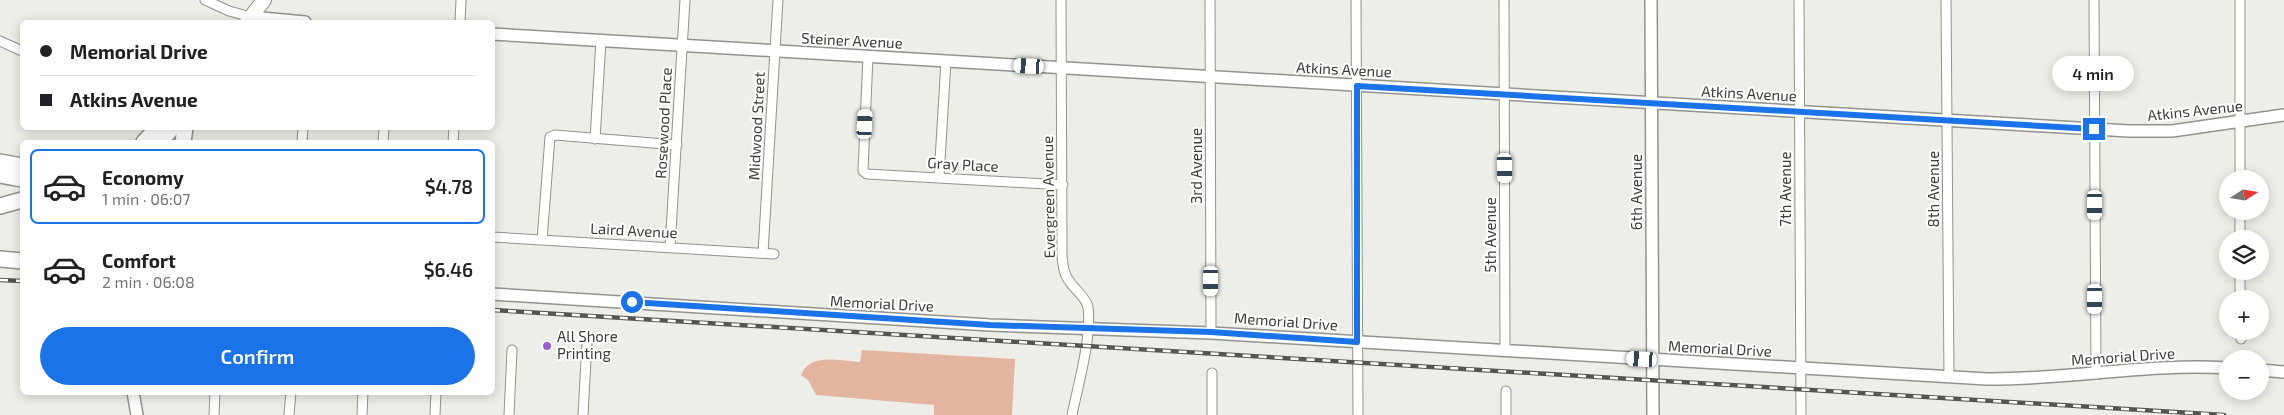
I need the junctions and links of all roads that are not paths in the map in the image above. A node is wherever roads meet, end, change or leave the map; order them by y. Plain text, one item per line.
1 (206, 0) edge
2 (264, 0) edge
3 (461, 0) edge
4 (685, 0) edge
5 (778, 0) edge
6 (1061, 0) edge
7 (1210, 0) edge
8 (1356, 0) edge
9 (1504, 0) edge
10 (1651, 0) edge
11 (1799, 0) edge
12 (1946, 0) edge
13 (2094, 0) edge
14 (2240, 0) edge
15 (249, 20) edge
16 (460, 20) edge
17 (495, 34) edge
18 (0, 41) edge
19 (600, 41) junction
20 (682, 45) junction
21 (20, 50) edge
22 (775, 51) junction
23 (868, 56) junction
24 (946, 61) junction
25 (1061, 68) junction
26 (1210, 77) junction
27 (1357, 86) junction
28 (1504, 94) junction
29 (1652, 103) junction
30 (1799, 112) junction
31 (2284, 115) edge
32 (1947, 120) junction
33 (2240, 121) junction
34 (2094, 129) junction
35 (155, 130) edge
36 (170, 130) edge
37 (595, 139) junction
38 (146, 140) edge
39 (162, 140) edge
40 (677, 145) junction
41 (0, 162) edge
42 (20, 166) edge
43 (2240, 170) edge
44 (0, 175) edge
45 (939, 177) junction
46 (20, 179) edge
47 (1062, 185) junction
48 (0, 196) edge
49 (20, 198) edge
50 (20, 199) edge
51 (0, 206) edge
52 (495, 237) edge
53 (542, 240) junction
54 (670, 247) junction
55 (763, 254) junction
56 (774, 254) dead end
57 (495, 294) edge
58 (1087, 328) junction
59 (1211, 332) junction
60 (587, 342) dead end
61 (1357, 342) junction
62 (512, 350) dead end
63 (1505, 350) junction
64 (1653, 360) junction
65 (2219, 368) edge
66 (2269, 371) edge
67 (2284, 372) edge
68 (1212, 373) dead end
69 (1801, 374) junction
70 (2096, 374) junction
71 (1949, 377) junction
72 (1506, 392) dead end
73 (133, 395) edge
74 (215, 395) edge
75 (290, 395) edge
76 (363, 395) edge
77 (436, 395) edge
78 (136, 415) edge
79 (214, 415) edge
80 (289, 415) edge
81 (362, 415) edge
82 (435, 415) edge
83 (509, 415) edge
84 (583, 415) edge
85 (1072, 415) edge
86 (1212, 415) edge
87 (1358, 415) edge
88 (1506, 415) edge
89 (1653, 415) edge
90 (1801, 415) edge

1 - 15 street
2 - 15 main road
3 - 16 street
4 - 20 street, Rosewood Place
5 - 22 street, Midwood Street
6 - 25 street, Evergreen Avenue
7 - 26 street, 3rd Avenue
8 - 27 street
9 - 28 street, 5th Avenue
10 - 29 street, 6th Avenue
11 - 30 street, 7th Avenue
12 - 32 street, 8th Avenue
13 - 34 street
14 - 33 street
17 - 19 street, Steiner Avenue
18 - 21 street
19 - 20 street, Steiner Avenue
19 - 37 street
20 - 22 street, Steiner Avenue
20 - 40 street, Rosewood Place
22 - 23 street, Steiner Avenue
22 - 55 street, Midwood Street
23 - 24 street, Steiner Avenue
23 - 45 street, Gray Place
24 - 25 street, Steiner Avenue
24 - 45 street
25 - 26 street, Steiner Avenue
25 - 47 street, Evergreen Avenue
26 - 27 street, Atkins Avenue
26 - 59 street, 3rd Avenue
27 - 28 street, Atkins Avenue
27 - 61 street
28 - 29 street, Atkins Avenue
28 - 63 street, 5th Avenue
29 - 30 street, Atkins Avenue
29 - 64 street, 6th Avenue
30 - 32 street, Atkins Avenue
30 - 69 street, 7th Avenue
31 - 33 street, Atkins Avenue
32 - 34 street, Atkins Avenue
32 - 71 street, 8th Avenue
33 - 34 street, Atkins Avenue
33 - 43 street
34 - 70 street
35 - 38 highway
36 - 39 highway
37 - 40 street
37 - 53 street
40 - 54 street, Rosewood Place
41 - 42 highway
44 - 46 highway
45 - 47 street, Gray Place
47 - 58 street, Evergreen Avenue
48 - 49 highway
50 - 51 highway
52 - 53 street, Laird Avenue
53 - 54 street, Laird Avenue
54 - 55 street, Laird Avenue
55 - 56 street, Laird Avenue
57 - 58 street, Memorial Drive
58 - 59 street, Memorial Drive
58 - 85 street, Evergreen Avenue
59 - 61 street, Memorial Drive
60 - 84 street
61 - 63 street, Memorial Drive
61 - 87 street
62 - 83 street
63 - 64 street, Memorial Drive
64 - 69 street, Memorial Drive
64 - 89 street, 6th Avenue
65 - 70 street, Memorial Drive
66 - 67 street
68 - 86 street
69 - 71 street, Memorial Drive
69 - 90 street, 7th Avenue
70 - 71 street, Memorial Drive
72 - 88 street
73 - 78 street
74 - 79 street
75 - 80 street
76 - 81 street
77 - 82 street

